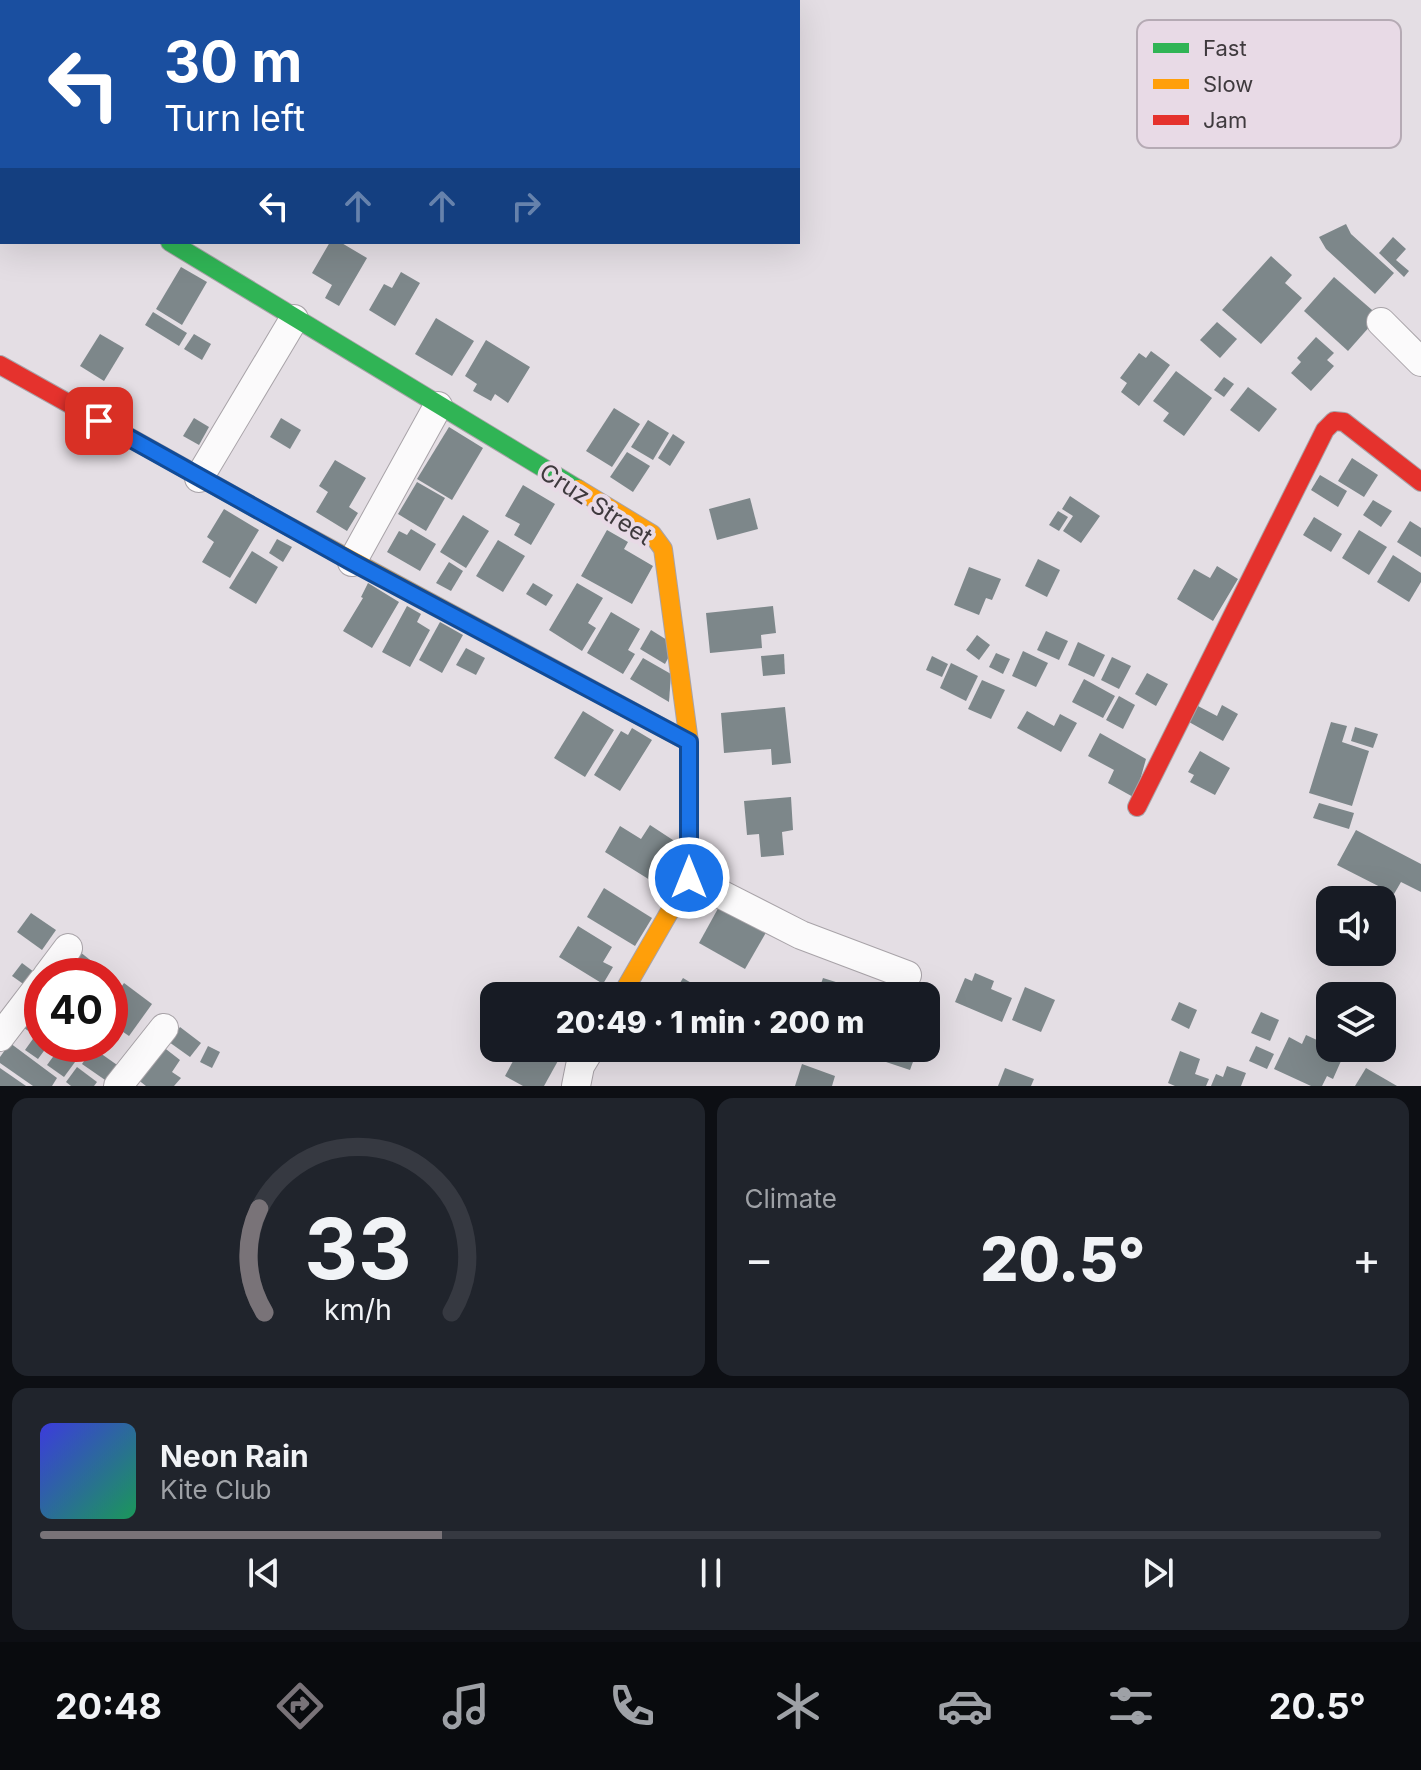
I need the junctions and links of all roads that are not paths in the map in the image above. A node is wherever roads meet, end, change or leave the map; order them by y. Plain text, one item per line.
1 (173, 244) edge
2 (294, 319) junction
3 (1381, 322) dead end
4 (1421, 362) edge
5 (0, 365) edge
6 (438, 406) junction
7 (199, 478) junction
8 (1421, 482) edge
9 (352, 562) junction
10 (689, 742) junction
11 (1137, 807) dead end
12 (689, 878) junction
13 (68, 948) dead end
14 (60, 958) edge
15 (907, 975) dead end
16 (629, 982) edge
17 (24, 1006) edge
18 (164, 1028) dead end
19 (0, 1037) edge
20 (582, 1062) edge
21 (118, 1086) edge
22 (576, 1086) edge

1 - 2 street, Cruz Street
2 - 6 street, Cruz Street
2 - 7 street
3 - 4 street
5 - 7 street
6 - 9 street
6 - 10 street, Cruz Street
7 - 9 street
8 - 11 street
9 - 10 street
10 - 12 street, Cruz Street
12 - 15 street
12 - 16 street, Cruz Street
13 - 14 street
17 - 19 street
18 - 21 street
20 - 22 street

